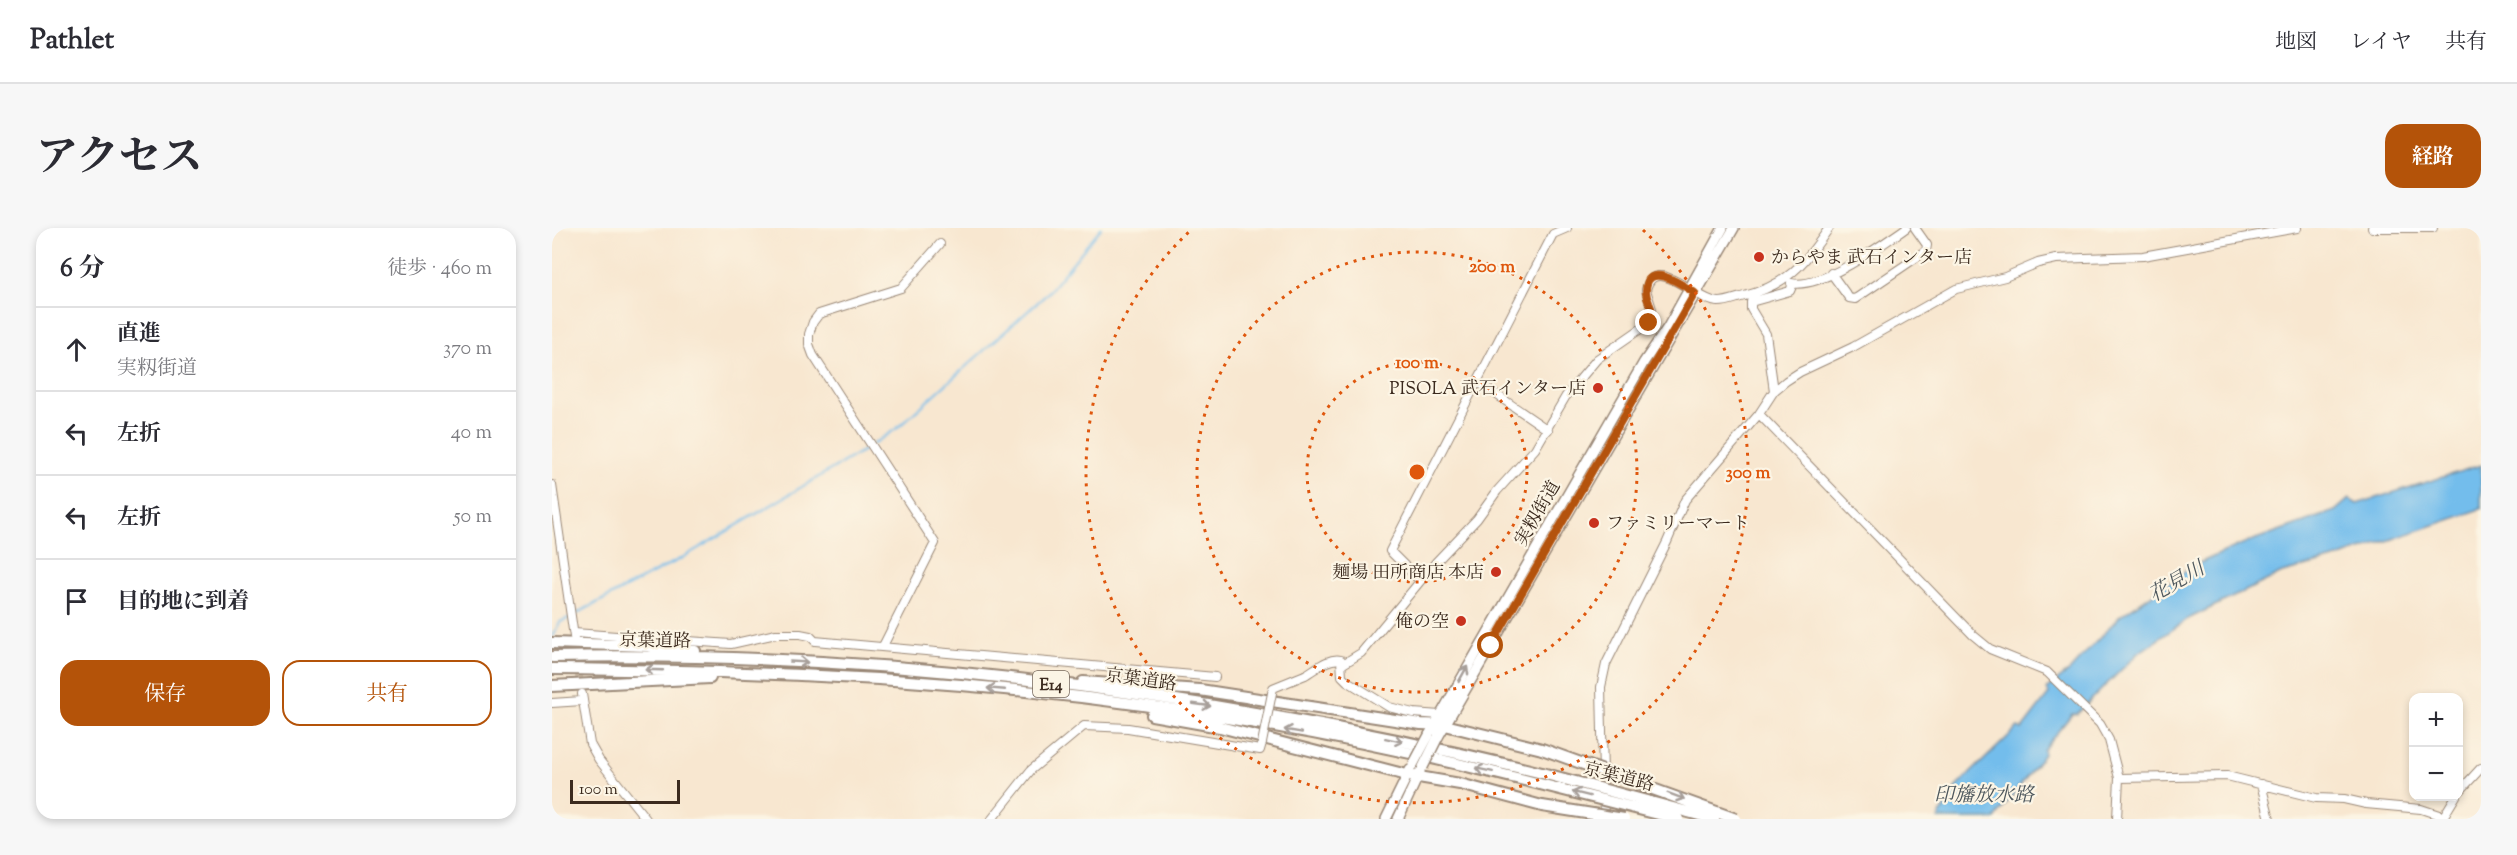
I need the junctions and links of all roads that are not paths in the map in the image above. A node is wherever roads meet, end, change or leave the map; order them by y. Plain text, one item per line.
1 (1567, 228) edge
2 (1723, 228) edge
3 (1734, 228) edge
4 (1828, 228) edge
5 (1906, 228) edge
6 (1915, 228) edge
7 (2296, 228) edge
8 (2372, 228) edge
9 (2433, 228) edge
10 (940, 244) dead end
11 (1831, 273) junction
12 (1784, 280) junction
13 (1793, 284) junction
14 (1692, 291) junction
15 (1478, 382) junction
16 (1774, 391) junction
17 (1759, 414) junction
18 (1548, 430) junction
19 (552, 489) edge
20 (1420, 581) junction
21 (552, 643) edge
22 (883, 646) junction
23 (552, 657) edge
24 (776, 661) junction
25 (1343, 664) junction
26 (552, 669) edge
27 (780, 674) junction
28 (1215, 677) dead end
29 (1010, 678) junction
30 (552, 686) edge
31 (1024, 692) junction
32 (552, 703) edge
33 (1440, 722) junction
34 (2481, 768) edge
35 (1415, 771) junction
36 (1541, 778) junction
37 (2120, 778) junction
38 (2261, 784) junction
39 (2463, 788) edge
40 (2453, 801) edge
41 (2442, 818) edge
42 (646, 819) edge
43 (992, 819) edge
44 (1386, 819) edge
45 (1398, 819) edge
46 (1604, 819) edge
47 (1624, 819) edge
48 (1678, 819) edge
49 (1714, 819) edge
50 (1736, 819) edge
51 (2117, 819) edge
52 (2270, 819) edge

1 - 15 street
2 - 14 main road, 実籾街道
3 - 14 main road, 実籾街道
4 - 12 street
5 - 11 street
6 - 11 street
7 - 16 street
8 - 9 street
10 - 22 street
11 - 13 street
12 - 13 street
12 - 14 street
13 - 16 street
14 - 18 street
14 - 33 main road, 実籾街道
15 - 18 street
15 - 20 street
16 - 17 street
17 - 37 street
17 - 46 street
18 - 20 street
19 - 22 street
20 - 25 street
21 - 24 highway
22 - 28 street
23 - 24 highway, 京葉道路 / E14
24 -> 29 highway, 京葉道路 / E14
25 - 33 street
25 - 43 street, bridge
27 -> 26 highway, 京葉道路 / E14
27 - 30 highway
31 -> 27 highway, 京葉道路 / E14
29 - 33 highway
29 -> 36 highway, 京葉道路 / E14
31 - 35 highway
36 -> 31 highway, 京葉道路 / E14
32 - 42 street
33 - 35 main road, 実籾街道, bridge
33 -> 50 highway, bridge
34 - 39 street
35 - 44 main road, 実籾街道
35 - 45 main road, 実籾街道
35 - 47 highway, bridge
48 -> 36 highway, 京葉道路 / E14, bridge
36 - 49 highway, 京葉道路 / E14, bridge
37 - 38 street
37 - 51 street
38 - 41 street
38 - 52 street
40 - 41 street

